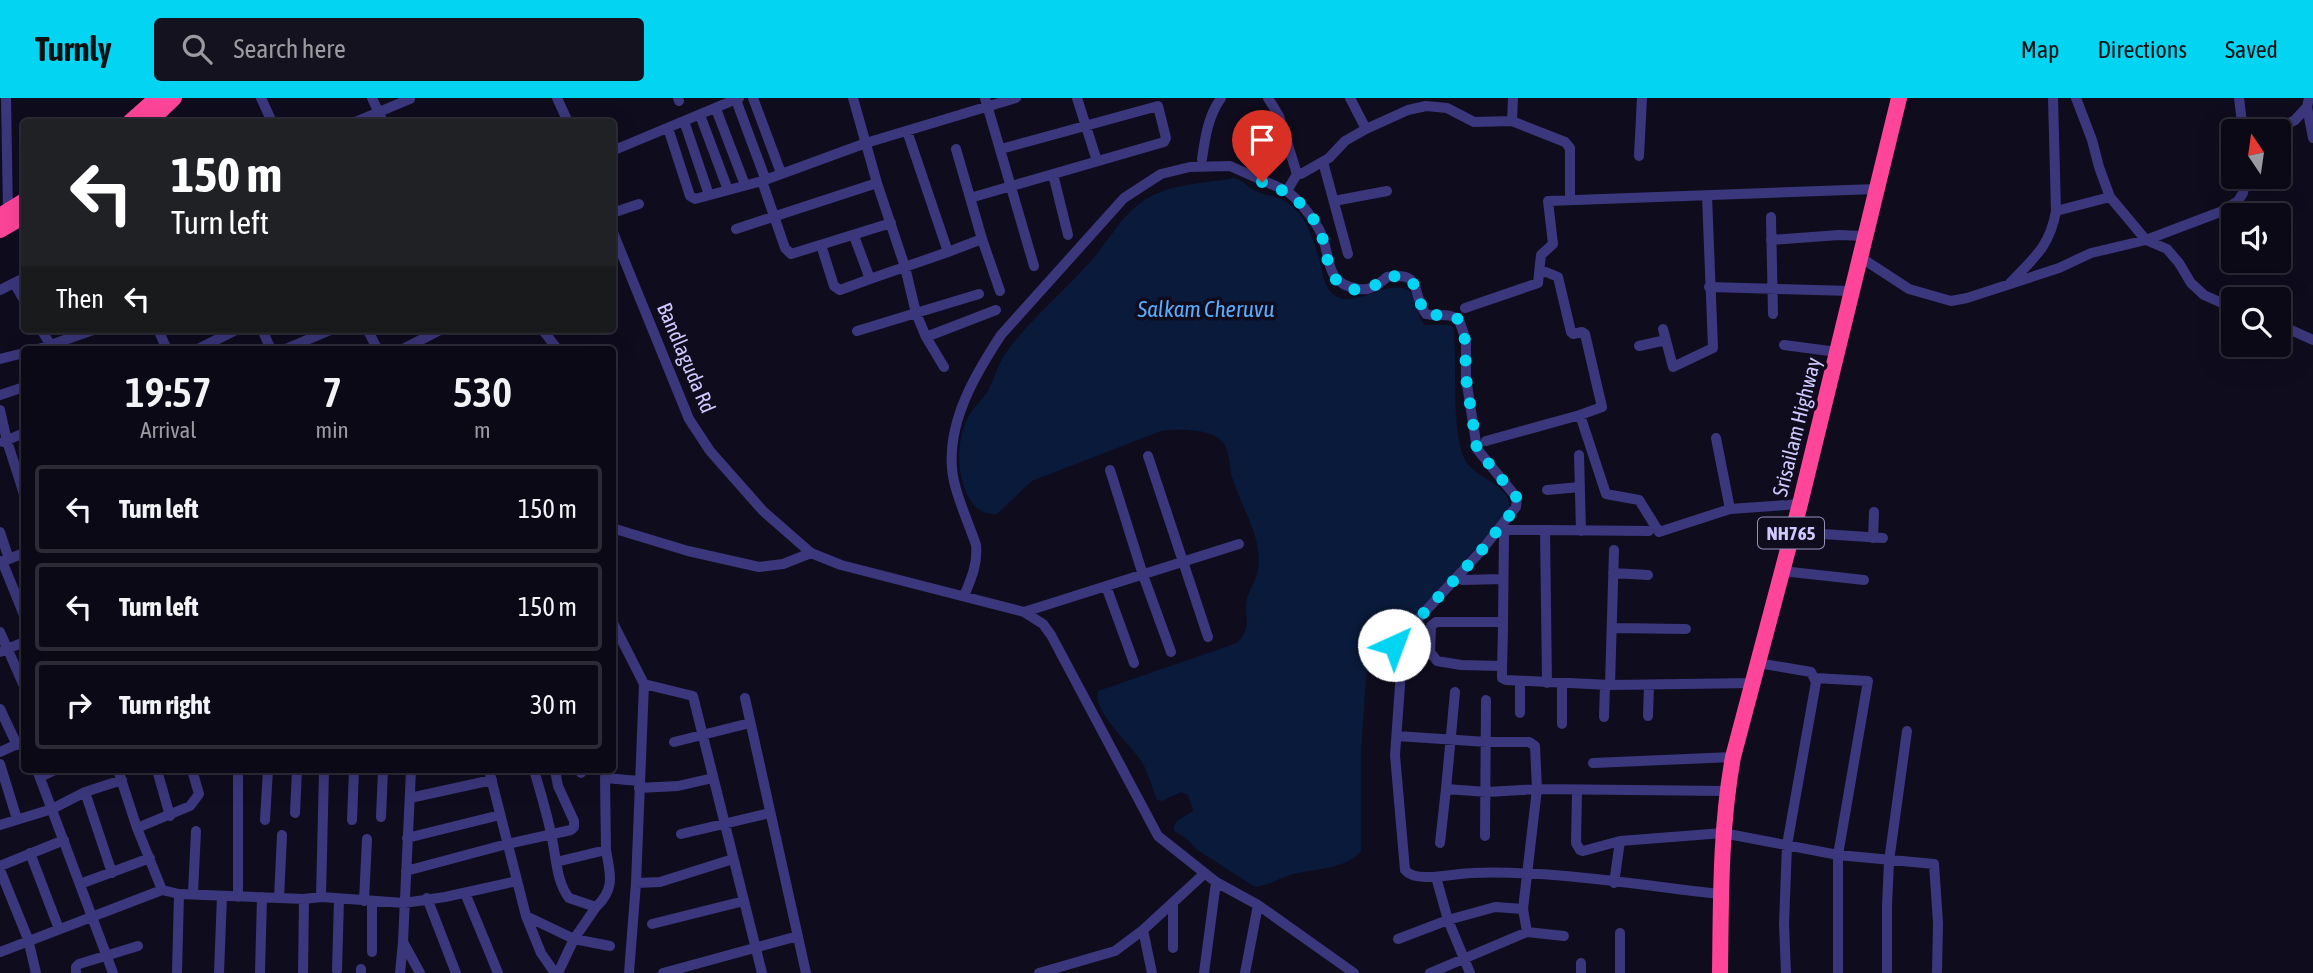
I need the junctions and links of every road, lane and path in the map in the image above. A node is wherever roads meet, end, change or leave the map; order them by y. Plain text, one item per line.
1 (6, 98) edge
2 (174, 98) edge
3 (261, 98) edge
4 (372, 98) edge
5 (753, 98) edge
6 (866, 98) edge
7 (1016, 98) edge
8 (1077, 98) edge
9 (1221, 98) edge
10 (1268, 98) edge
11 (1350, 98) edge
12 (1513, 98) edge
13 (1642, 98) edge
14 (1899, 98) edge
15 (2053, 98) edge
16 (2076, 98) edge
17 (2239, 98) edge
18 (410, 99) edge
19 (561, 99) edge
20 (737, 99) edge
21 (853, 100) edge
22 (986, 102) edge
23 (1156, 102) edge
24 (2308, 102) edge
25 (1447, 103) edge
26 (716, 109) junction
27 (156, 114) edge
28 (700, 115) junction
29 (381, 117) edge
30 (271, 119) edge
31 (567, 119) edge
32 (2242, 119) edge
33 (684, 121) junction
34 (1512, 121) junction
35 (2291, 122) edge
36 (1085, 125) junction
37 (668, 128) junction
38 (1366, 129) junction
39 (3, 130) edge
40 (906, 131) junction
41 (2313, 138) edge
42 (866, 143) junction
43 (956, 149) dead end
44 (1001, 149) junction
45 (616, 150) edge
46 (1639, 156) dead end
47 (1202, 159) dead end
48 (1097, 161) junction
49 (1323, 162) junction
50 (781, 173) junction
51 (1053, 174) junction
52 (1297, 174) junction
53 (764, 180) junction
54 (877, 183) junction
55 (745, 185) junction
56 (1009, 186) junction
57 (1876, 189) junction
58 (2244, 189) edge
59 (728, 190) junction
60 (1286, 191) junction
61 (1387, 191) dead end
62 (709, 195) junction
63 (1707, 196) junction
64 (2110, 197) junction
65 (970, 198) junction
66 (1570, 200) junction
67 (1334, 201) junction
68 (21, 203) edge
69 (639, 204) dead end
70 (2056, 211) junction
71 (616, 212) edge
72 (4, 214) edge
73 (775, 217) junction
74 (1771, 217) dead end
75 (21, 218) edge
76 (891, 223) junction
77 (1340, 223) junction
78 (1325, 228) dead end
79 (736, 229) dead end
80 (0, 230) edge
81 (1068, 235) dead end
82 (854, 236) junction
83 (1865, 236) junction
84 (982, 239) junction
85 (616, 240) edge
86 (1771, 240) junction
87 (2146, 240) junction
88 (821, 246) junction
89 (948, 253) junction
90 (1348, 254) dead end
91 (1860, 257) junction
92 (1034, 266) dead end
93 (905, 268) junction
94 (1539, 274) junction
95 (870, 279) junction
96 (20, 281) edge
97 (2008, 285) junction
98 (1709, 287) junction
99 (1772, 288) junction
100 (0, 290) edge
101 (1000, 291) dead end
102 (1851, 291) junction
103 (979, 294) dead end
104 (2221, 303) edge
105 (1465, 308) dead end
106 (996, 310) dead end
107 (916, 313) junction
108 (1773, 314) dead end
109 (2291, 330) edge
110 (857, 331) dead end
111 (43, 333) edge
112 (85, 333) edge
113 (230, 333) edge
114 (324, 333) edge
115 (434, 333) edge
116 (926, 337) junction
117 (2313, 340) edge
118 (1784, 345) dead end
119 (51, 346) joint
120 (204, 346) edge
121 (293, 346) edge
122 (409, 346) edge
123 (1639, 346) dead end
124 (1836, 352) junction
125 (21, 354) edge
126 (0, 359) edge
127 (944, 367) dead end
128 (21, 388) edge
129 (0, 395) edge
130 (0, 412) edge
131 (1580, 415) junction
132 (21, 434) edge
133 (1716, 438) dead end
134 (1486, 441) dead end
135 (3, 442) edge
136 (1579, 455) dead end
137 (1148, 456) dead end
138 (1111, 470) dead end
139 (21, 487) edge
140 (1580, 487) junction
141 (1547, 490) dead end
142 (1800, 504) junction
143 (1730, 509) junction
144 (1874, 512) dead end
145 (616, 529) edge
146 (1545, 530) junction
147 (1581, 531) junction
148 (1649, 531) dead end
149 (0, 532) edge
150 (1792, 532) junction
151 (1238, 544) dead end
152 (1614, 550) dead end
153 (811, 552) junction
154 (21, 554) edge
155 (0, 561) edge
156 (1185, 561) junction
157 (1782, 571) junction
158 (1613, 573) junction
159 (1143, 575) junction
160 (1648, 575) dead end
161 (1503, 579) junction
162 (1462, 580) dead end
163 (1864, 580) dead end
164 (1106, 586) junction
165 (964, 596) junction
166 (21, 608) edge
167 (1024, 612) junction
168 (1503, 622) junction
169 (1612, 628) junction
170 (1686, 629) dead end
171 (0, 632) edge
172 (616, 633) edge
173 (1208, 637) dead end
174 (21, 643) edge
175 (1394, 645) dead end
176 (4, 651) edge
177 (1171, 652) dead end
178 (1402, 657) dead end
179 (1134, 663) dead end
180 (1758, 663) junction
181 (1502, 666) junction
182 (1815, 678) junction
183 (21, 681) edge
184 (1520, 682) junction
185 (1547, 683) junction
186 (1562, 683) junction
187 (644, 684) junction
188 (1608, 685) junction
189 (1649, 685) junction
190 (1752, 687) junction
191 (1455, 692) dead end
192 (745, 698) dead end
193 (1486, 700) dead end
194 (0, 709) edge
195 (1520, 713) dead end
196 (1604, 716) dead end
197 (1648, 716) dead end
198 (750, 723) junction
199 (1562, 724) dead end
200 (1907, 731) dead end
201 (702, 735) junction
202 (1397, 736) junction
203 (1449, 739) junction
204 (674, 742) dead end
205 (1487, 742) junction
206 (21, 743) edge
207 (0, 752) edge
208 (1732, 757) junction
209 (1593, 763) dead end
210 (0, 764) edge
211 (158, 773) edge
212 (193, 773) edge
213 (238, 773) edge
214 (268, 773) edge
215 (297, 773) edge
216 (324, 773) edge
217 (354, 773) edge
218 (383, 773) edge
219 (411, 773) edge
220 (535, 773) edge
221 (556, 773) edge
222 (38, 774) edge
223 (606, 774) edge
224 (120, 775) edge
225 (491, 775) edge
226 (713, 778) junction
227 (639, 784) junction
228 (1446, 789) junction
229 (1537, 789) junction
230 (1577, 790) junction
231 (1726, 791) junction
232 (85, 792) junction
233 (1487, 792) junction
234 (410, 799) junction
235 (52, 809) junction
236 (295, 813) dead end
237 (770, 813) junction
238 (500, 815) junction
239 (170, 816) junction
240 (380, 817) dead end
241 (18, 819) junction
242 (265, 820) dead end
243 (352, 820) dead end
244 (725, 823) junction
245 (0, 825) edge
246 (136, 828) junction
247 (196, 831) dead end
248 (551, 833) junction
249 (1723, 833) junction
250 (681, 834) dead end
251 (282, 835) dead end
252 (1485, 836) dead end
253 (407, 838) junction
254 (367, 839) dead end
255 (64, 841) junction
256 (1620, 841) junction
257 (1440, 843) dead end
258 (507, 844) junction
259 (1787, 845) junction
260 (606, 850) junction
261 (30, 853) junction
262 (1838, 855) junction
263 (150, 858) junction
264 (733, 859) junction
265 (1889, 861) junction
266 (556, 862) junction
267 (0, 868) edge
268 (406, 871) junction
269 (112, 873) junction
270 (1205, 873) junction
271 (1527, 874) junction
272 (1436, 877) junction
273 (517, 881) junction
274 (1216, 882) junction
275 (636, 883) junction
276 (1614, 883) junction
277 (80, 884) junction
278 (162, 890) junction
279 (193, 893) junction
280 (466, 893) junction
281 (179, 894) junction
282 (1720, 894) junction
283 (222, 895) junction
284 (238, 897) junction
285 (262, 897) junction
286 (321, 897) junction
287 (279, 898) junction
288 (427, 898) junction
289 (304, 899) junction
290 (340, 899) junction
291 (368, 901) junction
292 (744, 901) junction
293 (404, 902) junction
294 (1173, 903) junction
295 (1258, 905) junction
296 (596, 906) junction
297 (1523, 909) junction
298 (93, 916) junction
299 (526, 916) junction
300 (1448, 920) junction
301 (652, 924) dead end
302 (59, 929) junction
303 (1143, 930) junction
304 (1527, 932) junction
305 (1620, 933) dead end
306 (799, 936) junction
307 (1564, 936) dead end
308 (28, 939) junction
309 (574, 939) junction
310 (1398, 939) dead end
311 (403, 942) junction
312 (138, 946) dead end
313 (610, 946) dead end
314 (2, 947) edge
315 (757, 947) junction
316 (1173, 948) dead end
317 (372, 952) dead end
318 (108, 957) junction
319 (1465, 958) junction
320 (337, 970) dead end
321 (1055, 971) edge
322 (36, 973) edge
323 (76, 973) edge
324 (113, 973) edge
325 (177, 973) edge
326 (219, 973) edge
327 (260, 973) edge
328 (303, 973) edge
329 (400, 973) edge
330 (420, 973) edge
331 (456, 973) edge
332 (498, 973) edge
333 (556, 973) edge
334 (629, 973) edge
335 (663, 973) edge
336 (762, 973) edge
337 (806, 973) edge
338 (1039, 973) edge
339 (1152, 973) edge
340 (1204, 973) edge
341 (1245, 973) edge
342 (1354, 973) edge
343 (1430, 973) edge
344 (1470, 973) edge
345 (1620, 973) edge
346 (1720, 973) edge
347 (1786, 973) edge
348 (1838, 973) edge
349 (1887, 973) edge
350 (1937, 973) edge

1 - 39 street
2 - 27 highway
3 - 30 street
4 - 29 street
5 - 50 street
6 - 21 street
7 - 22 street
8 - 36 street
9 - 47 street
10 - 52 street
11 - 38 street
12 - 34 street
13 - 46 street
14 - 57 highway, Srisailam Highway / NH765
15 - 70 street
16 - 64 street
17 - 32 street
18 - 29 street
19 - 31 street
20 - 26 street
20 - 53 street
21 - 42 street
22 - 40 street
22 - 44 street
23 - 36 street
23 - 48 street
24 - 35 street
24 - 41 street
25 - 34 street
25 - 38 street
26 - 28 street
26 - 55 street
28 - 33 street
28 - 59 street
33 - 37 street
33 - 62 street
34 - 66 street
36 - 44 street
36 - 48 street
37 - 45 street
37 - 62 street
38 - 49 street
39 - 72 street
40 - 42 street
40 - 89 street
42 - 50 street
42 - 54 street
43 - 65 street
44 - 56 street
48 - 51 street
49 - 52 street
49 - 67 street
50 - 53 street
51 - 56 street
51 - 81 street
52 - 60 street
53 - 55 street
53 - 73 street
54 - 73 street
54 - 76 street
55 - 59 street
56 - 65 street
56 - 92 street
57 - 63 street
57 - 83 highway, Srisailam Highway / NH765
58 - 87 street
59 - 62 street
60 - 165 street
60 - 175 street
61 - 67 street
63 - 66 street
63 - 98 street
64 - 70 street
64 - 87 street
65 - 84 street
66 - 94 street
67 - 77 street
68 - 72 highway
69 - 71 street
70 - 97 street
73 - 79 street
73 - 88 street
74 - 86 street
75 - 80 highway
76 - 82 street
76 - 93 street
77 - 78 street
77 - 90 street
82 - 88 street
82 - 95 street
83 - 86 street
83 - 91 highway, Srisailam Highway / NH765
84 - 89 street
84 - 101 street
85 - 153 street, Bandlaguda Rd
86 - 99 street
87 - 97 street
87 - 104 street
88 - 95 street
89 - 93 street
91 - 97 street
91 - 102 highway, Srisailam Highway / NH765
93 - 95 street
93 - 107 street
94 - 105 street
94 - 131 street
96 - 100 street
98 - 99 street
98 - 123 street
99 - 102 street
99 - 108 street
102 - 124 highway, Srisailam Highway / NH765
103 - 107 street
106 - 116 street
107 - 110 street
107 - 116 street
109 - 117 street
111 - 119 street
112 - 119 street
113 - 120 street
114 - 121 street
115 - 122 street
116 - 127 street
118 - 124 street
124 - 142 highway, Srisailam Highway / NH765
125 - 126 street
128 - 129 street
130 - 135 street
131 - 134 street
131 - 143 street
132 - 135 street
133 - 143 street
135 - 139 street
136 - 140 street
137 - 156 street
138 - 159 street
140 - 141 street
140 - 147 street
142 - 143 street
142 - 150 highway, Srisailam Highway / NH765
144 - 150 street
145 - 153 street
146 - 147 street
146 - 161 street
146 - 185 street
147 - 148 street
149 - 154 street
150 - 157 highway, Srisailam Highway / NH765
151 - 156 street
152 - 158 street
153 - 165 street, Bandlaguda Rd
155 - 166 street
156 - 159 street
156 - 173 street
157 - 163 street
157 - 180 highway, Srisailam Highway / NH765
158 - 160 street
158 - 169 street
159 - 164 street
159 - 177 street
161 - 162 street
161 - 168 street
164 - 167 street
164 - 179 street
165 - 167 street, Bandlaguda Rd
167 - 270 street
168 - 181 street
168 - 181 street
169 - 170 street
169 - 188 street
171 - 176 street
172 - 187 street
174 - 176 street
176 - 183 street
178 - 202 street
180 - 182 street
180 - 190 highway, Srisailam Highway / NH765
181 - 184 street
182 - 259 street
182 - 262 street
184 - 185 street
184 - 195 street
185 - 186 street
186 - 188 street
186 - 199 street
187 - 201 street
187 - 227 street
188 - 189 street
188 - 196 street
189 - 190 street
189 - 197 street
190 - 208 highway, Srisailam Highway / NH765
191 - 203 street
192 - 198 street
193 - 205 street
194 - 206 street
198 - 201 street
198 - 237 street
200 - 265 street
201 - 204 street
201 - 226 street
202 - 203 street
202 - 272 street
203 - 205 street
203 - 228 street
205 - 229 street
205 - 233 street
206 - 207 street
208 - 209 street
208 - 231 highway, Srisailam Highway / NH765
210 - 241 street
211 - 239 street
212 - 239 street
213 - 284 street
214 - 242 street
215 - 236 street
216 - 286 street
217 - 243 street
218 - 240 street
219 - 234 street
220 - 248 street
221 - 248 street
222 - 235 street
223 - 227 street
223 - 260 street
224 - 232 street
224 - 246 street
225 - 234 street
225 - 238 street
226 - 227 street
226 - 244 street
227 - 275 street
228 - 233 street
228 - 257 street
229 - 230 street
229 - 233 street
229 - 271 street
230 - 231 street
230 - 256 street
231 - 249 highway, Srisailam Highway / NH765
232 - 235 street
232 - 269 street
233 - 252 street
234 - 253 street
235 - 241 street
235 - 255 street
237 - 244 street
237 - 306 street
238 - 253 street
238 - 258 street
239 - 246 street
241 - 245 street
244 - 250 street
244 - 264 street
246 - 263 street
247 - 279 street
248 - 258 street
248 - 266 street
249 - 256 street
249 - 259 street
249 - 282 highway, Srisailam Highway / NH765
251 - 287 street
253 - 268 street
254 - 291 street
255 - 261 street
255 - 277 street
256 - 276 street
258 - 268 street
258 - 273 street
259 - 262 street
259 - 347 street
260 - 266 street
260 - 296 street
261 - 267 street
261 - 302 street
262 - 265 street
262 - 348 street
263 - 269 street
263 - 278 street
264 - 275 street
264 - 292 street
265 - 349 street
265 - 350 street
266 - 296 street
267 - 308 street
268 - 293 street
269 - 277 street
270 - 274 street
270 - 294 street
271 - 272 street
271 - 276 street
271 - 297 street
272 - 300 street
273 - 280 street
273 - 299 street
274 - 295 street
274 - 340 street
275 - 334 street
276 - 282 street
277 - 298 street
278 - 281 street
278 - 298 street
279 - 281 street
279 - 283 street
280 - 288 street
280 - 332 street
281 - 325 street
282 - 346 highway, Srisailam Highway / NH765
283 - 284 street
283 - 326 street
284 - 285 street
285 - 287 street
285 - 327 street
286 - 289 street
286 - 290 street
287 - 289 street
288 - 293 street
288 - 331 street
289 - 328 street
290 - 291 street
290 - 320 street
291 - 293 street
291 - 317 street
292 - 301 street
292 - 315 street
293 - 311 street
294 - 303 street
294 - 316 street
295 - 341 street
295 - 342 street
296 - 309 street
297 - 300 street
297 - 304 street
298 - 302 street
298 - 318 street
299 - 309 street
299 - 333 street
300 - 310 street
300 - 319 street
302 - 308 street
303 - 321 street
303 - 339 street
304 - 307 street
304 - 319 street
305 - 345 street
306 - 315 street
306 - 337 street
308 - 314 street
308 - 322 street
309 - 313 street
309 - 333 street
311 - 329 street
311 - 330 street
312 - 318 street
315 - 335 street
315 - 336 street
318 - 323 street
318 - 324 street
319 - 343 street
319 - 344 street
321 - 338 street

